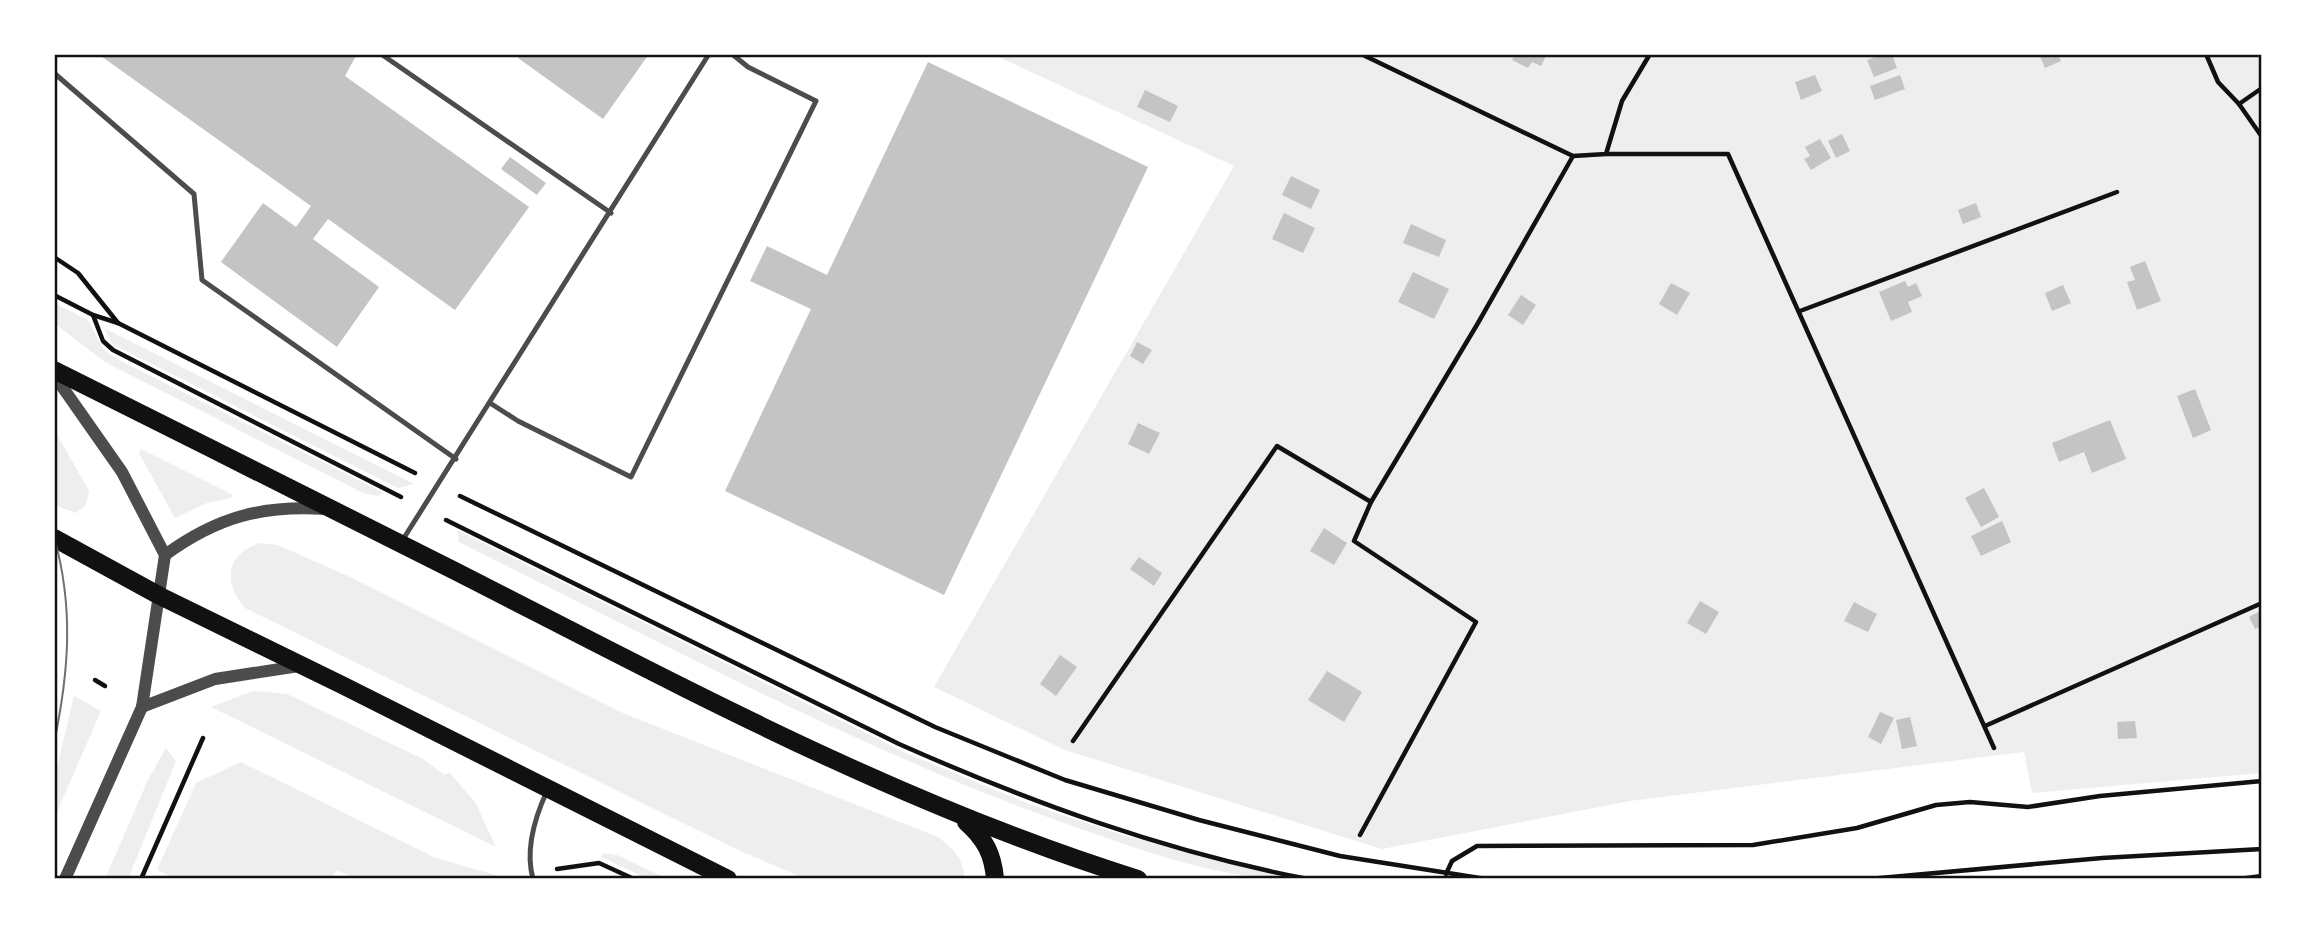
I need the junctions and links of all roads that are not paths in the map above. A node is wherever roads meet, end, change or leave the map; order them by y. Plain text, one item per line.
1 (380, 54) edge
2 (709, 54) edge
3 (732, 54) edge
4 (54, 73) edge
5 (611, 213) junction
6 (54, 373) edge
7 (490, 403) junction
8 (456, 459) junction
9 (329, 509) junction
10 (54, 538) edge
11 (400, 544) junction
12 (165, 555) junction
13 (160, 596) junction
14 (299, 666) junction
15 (142, 707) junction
16 (548, 788) junction
17 (960, 816) junction
18 (65, 879) edge
19 (533, 879) edge
20 (728, 879) edge
21 (995, 879) edge
22 (1138, 879) edge

1 - 5 lane
2 - 5 lane
3 - 7 lane
4 - 8 lane
5 - 7 lane
6 - 9 main road
6 - 12 street
7 - 8 lane
8 - 11 lane
9 - 11 main road
9 - 12 street
10 - 13 main road
11 - 17 main road
12 - 13 street
13 - 14 main road
13 - 15 street
14 - 15 street
14 - 16 main road
15 - 18 street
16 - 19 lane
16 - 20 main road
17 - 21 main road
17 - 22 main road

